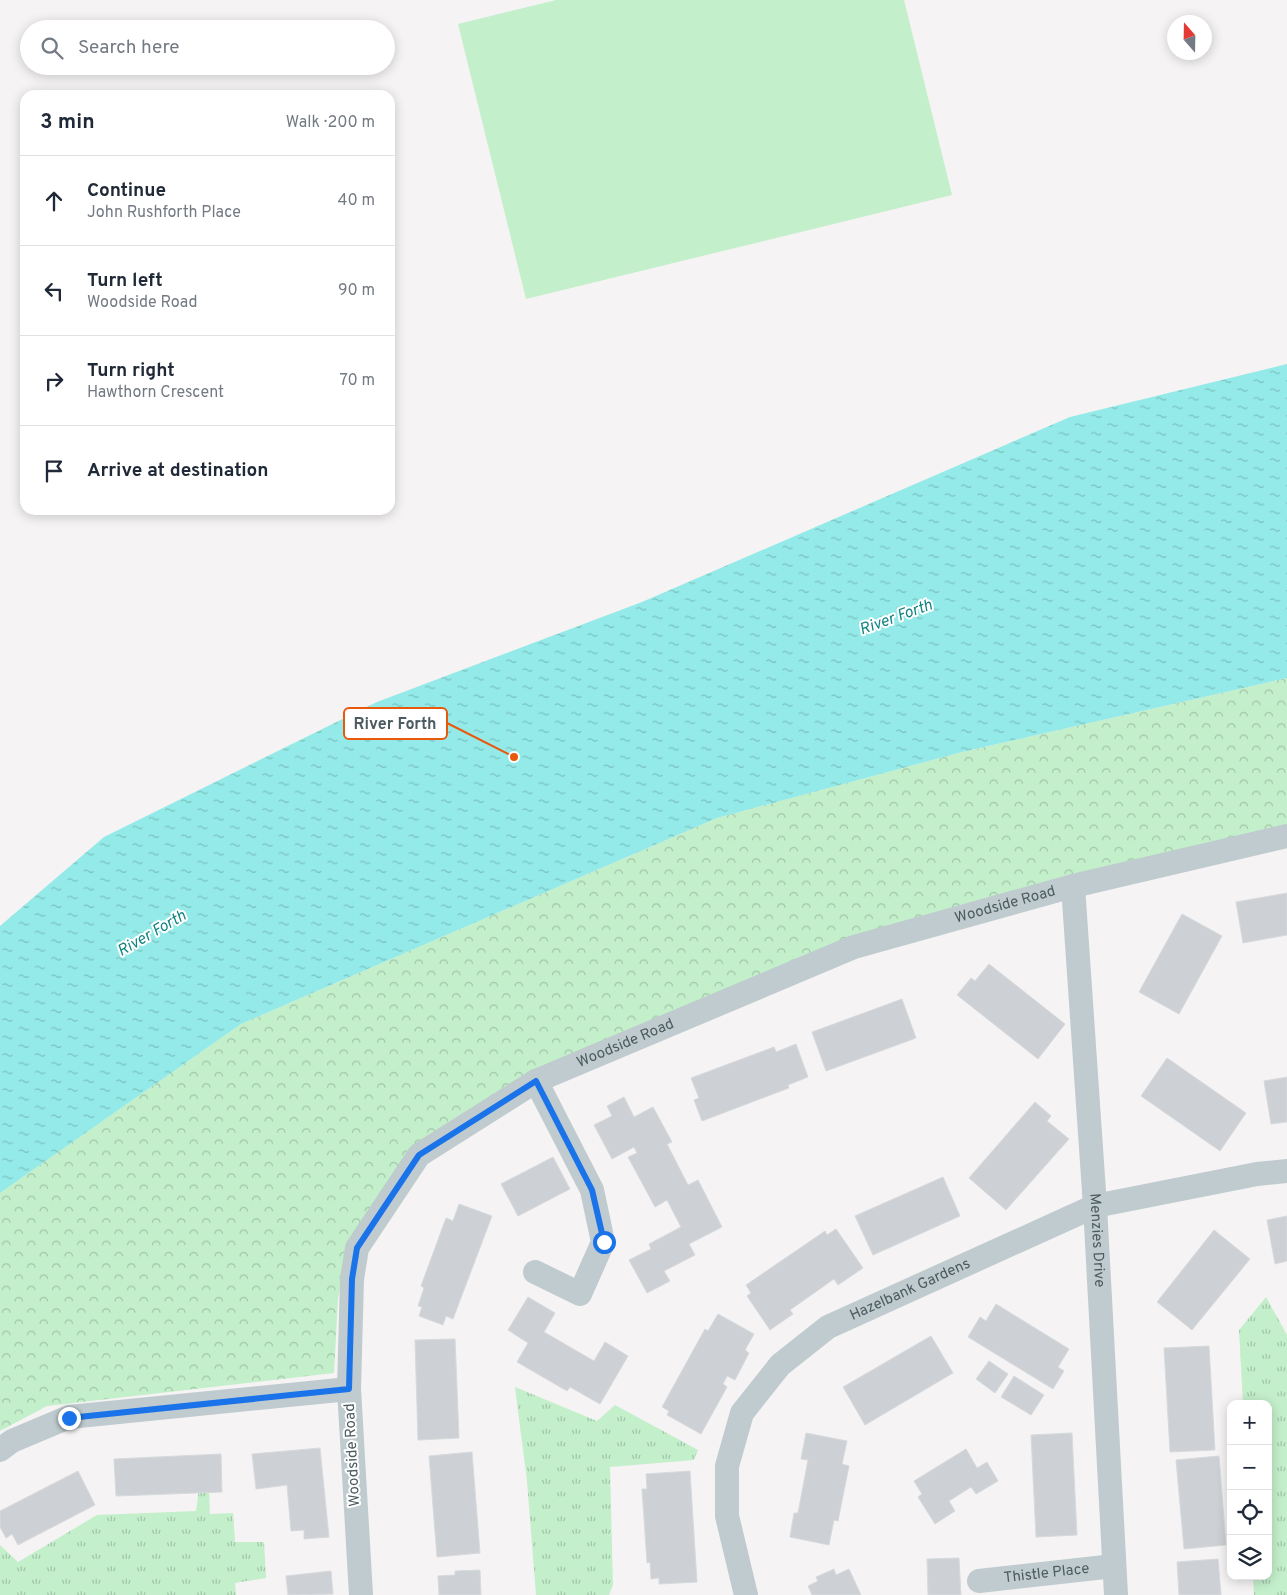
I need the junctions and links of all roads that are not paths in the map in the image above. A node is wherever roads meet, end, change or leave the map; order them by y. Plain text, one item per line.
1 (1287, 836) edge
2 (1073, 886) junction
3 (536, 1081) junction
4 (1287, 1171) edge
5 (1095, 1206) junction
6 (535, 1272) dead end
7 (349, 1389) junction
8 (0, 1450) edge
9 (1114, 1566) junction
10 (979, 1581) dead end
11 (361, 1595) edge
12 (746, 1595) edge
13 (1116, 1595) edge

1 - 2 street, Woodside Road
2 - 3 street, Woodside Road
2 - 5 street, Menzies Drive
3 - 6 street
3 - 7 street, Woodside Road
4 - 5 street, Hazelbank Gardens
5 - 9 street, Menzies Drive
5 - 12 street, Hazelbank Gardens
7 - 8 street
7 - 11 street, Woodside Road
9 - 10 street, Thistle Place
9 - 13 street, Menzies Drive

